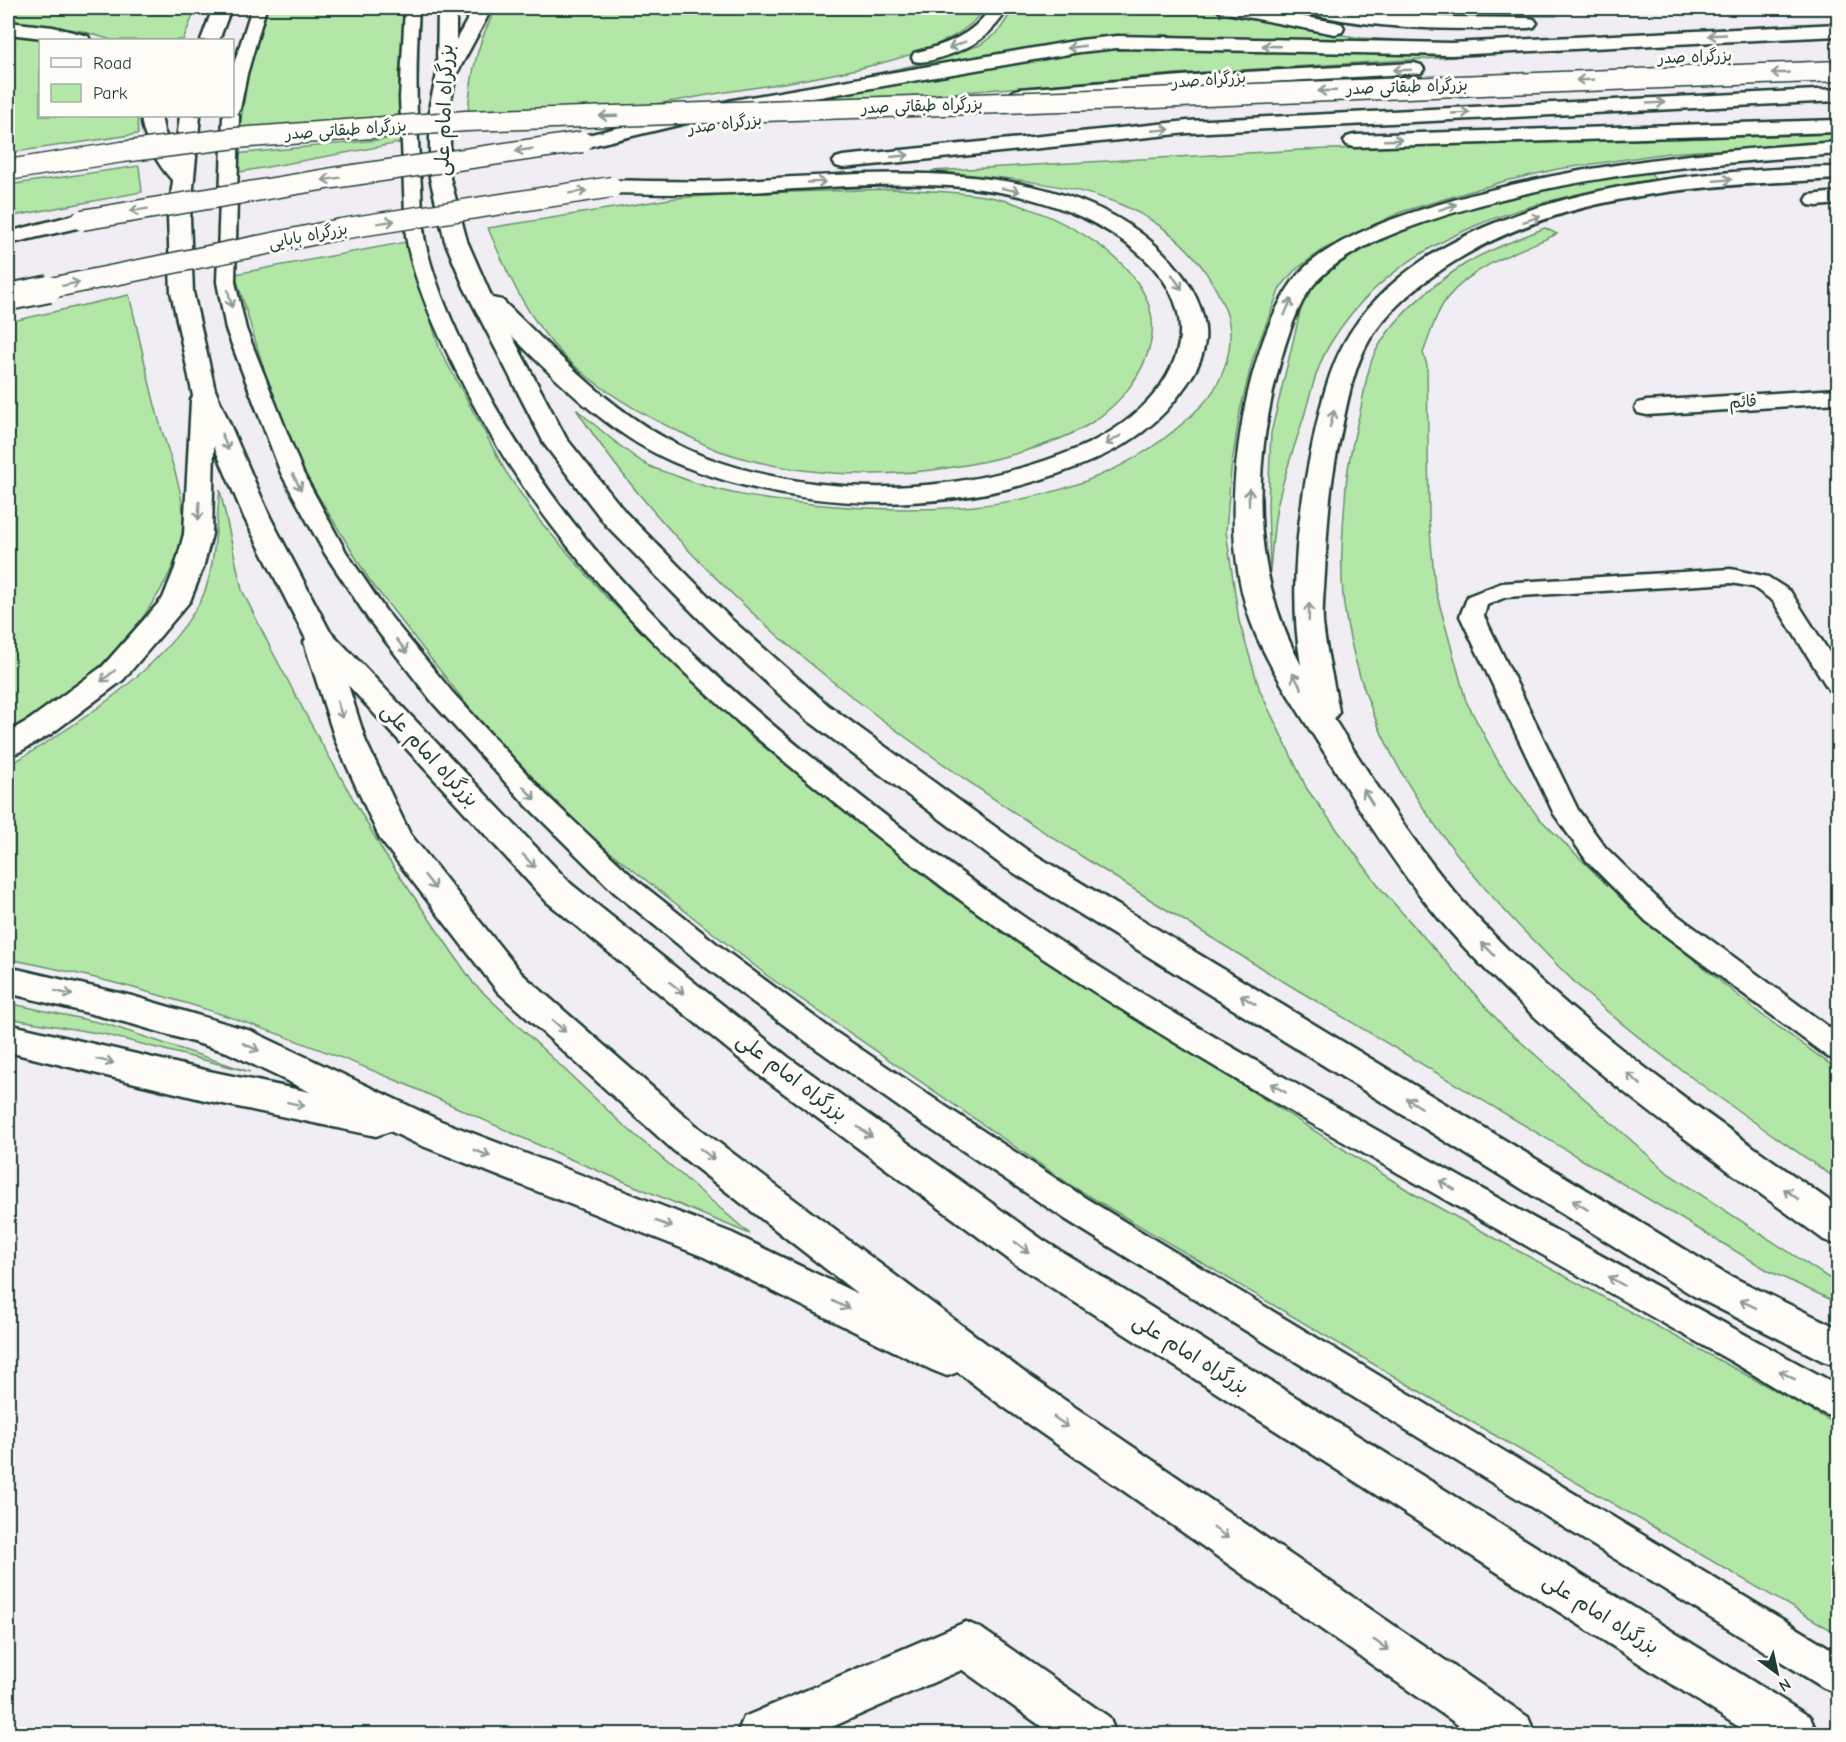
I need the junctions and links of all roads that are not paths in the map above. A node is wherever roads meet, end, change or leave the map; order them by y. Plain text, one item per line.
1 (222, 8) edge
2 (259, 8) edge
3 (412, 8) edge
4 (447, 8) edge
5 (483, 8) edge
6 (999, 8) edge
7 (1226, 8) edge
8 (1308, 8) edge
9 (1839, 13) edge
10 (1754, 16) dead end
11 (1541, 23) dead end
12 (8, 28) edge
13 (1839, 30) edge
14 (77, 39) edge
15 (210, 39) edge
16 (1567, 42) junction
17 (1509, 65) dead end
18 (1839, 71) edge
19 (447, 74) junction
20 (1839, 95) edge
21 (234, 99) edge
22 (733, 106) junction
23 (150, 117) edge
24 (190, 117) edge
25 (231, 117) edge
26 (1839, 126) edge
27 (1336, 141) dead end
28 (582, 142) junction
29 (1020, 143) junction
30 (1252, 144) dead end
31 (1839, 148) edge
32 (8, 170) edge
33 (1839, 172) edge
34 (182, 181) junction
35 (612, 187) junction
36 (1839, 198) edge
37 (1817, 200) dead end
38 (82, 220) junction
39 (8, 228) edge
40 (8, 237) edge
41 (475, 287) junction
42 (10, 298) edge
43 (203, 390) junction
44 (1839, 396) edge
45 (1647, 408) dead end
46 (316, 634) junction
47 (1839, 684) edge
48 (1327, 732) junction
49 (8, 745) edge
50 (8, 980) edge
51 (8, 1038) edge
52 (1839, 1049) edge
53 (428, 1132) junction
54 (1839, 1228) edge
55 (1839, 1348) edge
56 (1013, 1389) junction
57 (1839, 1403) edge
58 (1839, 1674) edge
59 (761, 1734) edge
60 (1092, 1734) edge
61 (1510, 1734) edge
62 (1793, 1734) edge

1 - 15 main road
2 - 21 lane
57 -> 3 lane
4 - 19 main road, بزرگراه امام علی
5 - 19 main road
6 -> 22 main road
7 - 16 main road
8 - 11 main road
9 - 10 main road
12 - 14 main road
13 -> 16 main road
16 -> 22 main road
17 -> 28 main road, بزرگراه صدر
18 -> 32 main road, بزرگراه طبقاتی صدر, bridge
19 - 41 main road, بزرگراه امام علی
29 -> 20 main road
22 - 28 main road
23 - 34 main road
24 - 34 main road, بزرگراه امام علی
25 -> 58 lane
27 -> 26 main road
28 -> 38 main road, bridge
29 - 30 main road
35 -> 29 main road
48 -> 31 main road
48 -> 33 main road
34 - 43 main road, بزرگراه امام علی
35 -> 41 main road
42 -> 35 main road, بزرگراه بابایی, bridge
36 - 37 main road
38 - 39 main road
38 - 40 main road
55 -> 41 main road, بزرگراه امام علی
43 -> 46 main road, بزرگراه امام علی
43 -> 49 main road
44 - 45 main road, قائم
46 -> 56 main road
46 -> 62 main road, بزرگراه امام علی
47 - 52 lane
54 -> 48 main road
50 -> 53 main road
51 -> 53 main road
53 -> 56 main road
56 -> 61 main road
59 - 60 main road

